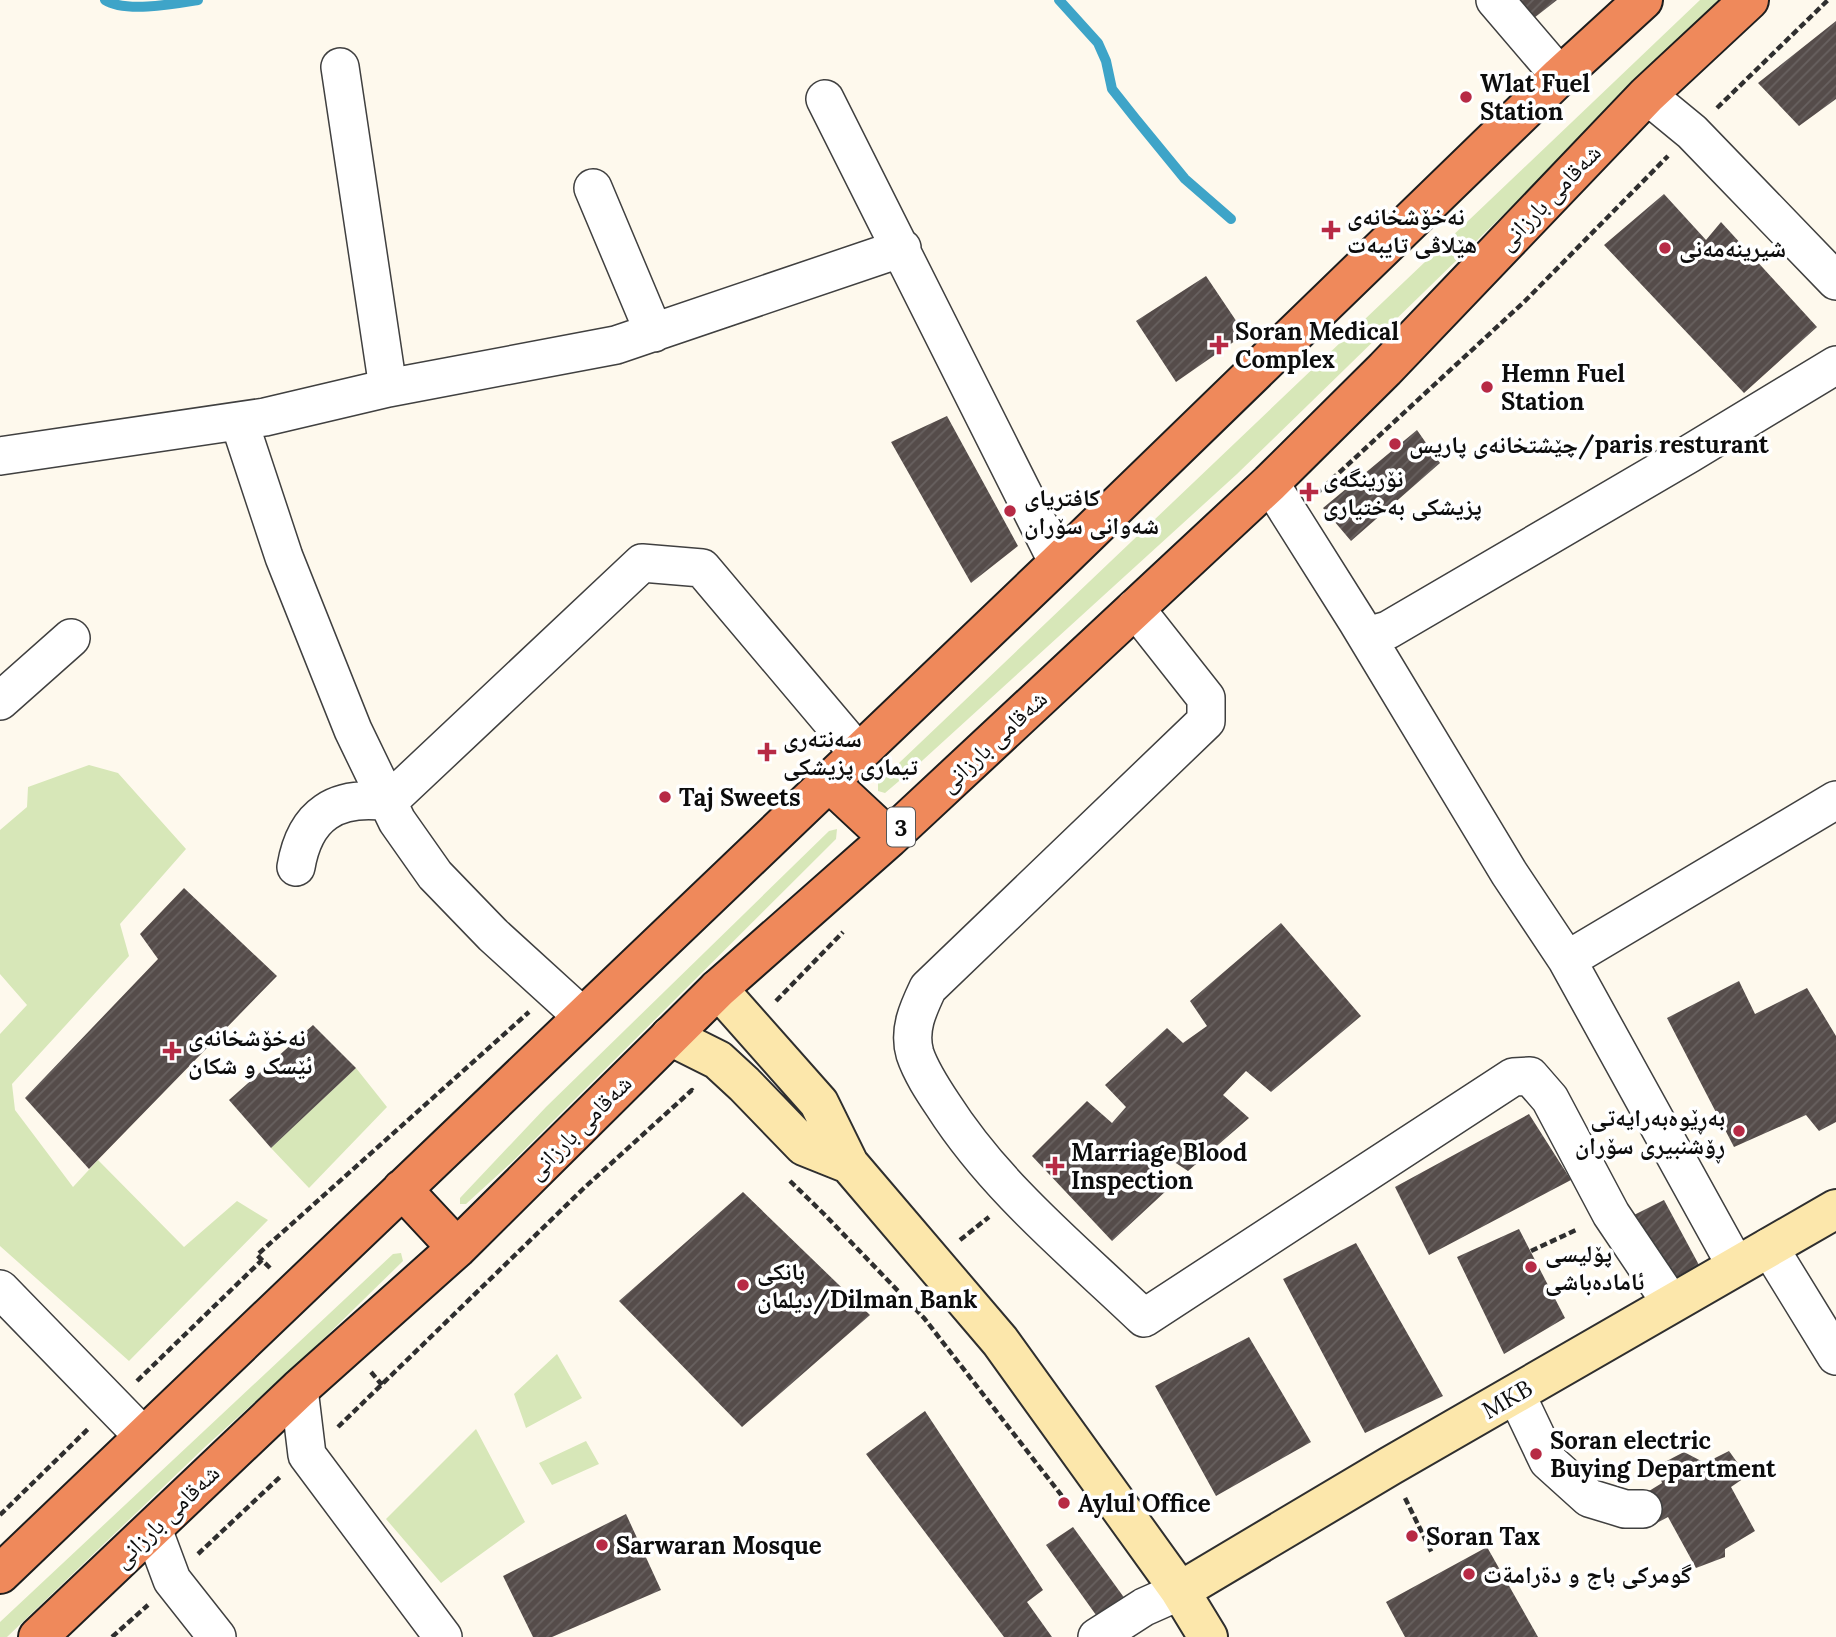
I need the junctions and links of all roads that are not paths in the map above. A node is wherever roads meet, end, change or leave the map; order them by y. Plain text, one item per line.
1 (1495, 0) edge
2 (1643, 0) edge
3 (1749, 0) edge
4 (340, 67) dead end
5 (1560, 76) junction
6 (1647, 94) junction
7 (825, 99) dead end
8 (593, 188) dead end
9 (902, 248) junction
10 (1836, 281) edge
11 (654, 333) junction
12 (1836, 365) edge
13 (388, 388) junction
14 (239, 421) junction
15 (0, 456) edge
16 (1270, 482) junction
17 (1058, 563) junction
18 (1135, 608) junction
19 (1367, 636) junction
20 (71, 638) dead end
21 (0, 701) edge
22 (859, 754) junction
23 (829, 782) junction
24 (1836, 800) edge
25 (388, 802) junction
26 (889, 838) junction
27 (296, 867) dead end
28 (1567, 960) junction
29 (718, 989) junction
30 (583, 1017) junction
31 (670, 1036) junction
32 (849, 1164) junction
33 (402, 1189) junction
34 (1836, 1209) edge
35 (1769, 1247) junction
36 (457, 1248) junction
37 (1736, 1266) junction
38 (0, 1289) edge
39 (1671, 1303) junction
40 (1836, 1356) edge
41 (299, 1389) junction
42 (1516, 1394) junction
43 (144, 1437) junction
44 (1643, 1509) dead end
45 (153, 1529) junction
46 (0, 1574) edge
47 (1180, 1591) junction
48 (37, 1637) edge
49 (217, 1637) edge
50 (443, 1637) edge
51 (1097, 1637) edge
52 (1209, 1637) edge

1 - 5 street
2 - 5 highway
3 - 6 highway, شەقامی بارزانی / 3
4 - 13 street
5 - 17 highway
6 - 10 street
6 - 16 highway, شەقامی بارزانی / 3
7 - 9 street
8 - 11 street
9 - 11 street
9 - 17 street
11 - 13 street
12 - 19 street
13 - 14 street
14 - 15 street
14 - 25 street
16 - 18 highway, شەقامی بارزانی / 3
16 - 19 street
17 - 22 highway
18 - 26 highway, شەقامی بارزانی / 3
18 - 39 street
19 - 28 street
20 - 21 street
22 - 23 highway
22 - 25 street
23 - 26 highway
23 - 30 highway
24 - 28 street
25 - 27 street
25 - 30 street
26 - 29 highway, شەقامی بارزانی / 3
28 - 37 street
29 - 31 highway, شەقامی بارزانی / 3
29 - 32 main road
30 - 33 highway
31 - 32 main road
31 - 36 highway, شەقامی بارزانی / 3
32 - 47 main road
33 - 36 highway
33 - 43 highway
34 - 35 main road, MKB
35 - 37 main road, MKB
35 - 40 street
36 - 41 highway, شەقامی بارزانی / 3
37 - 39 main road, MKB
38 - 43 street
39 - 42 main road, MKB
41 - 45 highway, شەقامی بارزانی / 3
41 - 50 street
42 - 44 street
42 - 47 main road, MKB
43 - 46 highway
45 - 48 highway, شەقامی بارزانی / 3
45 - 49 street
47 - 51 street
47 - 52 main road

